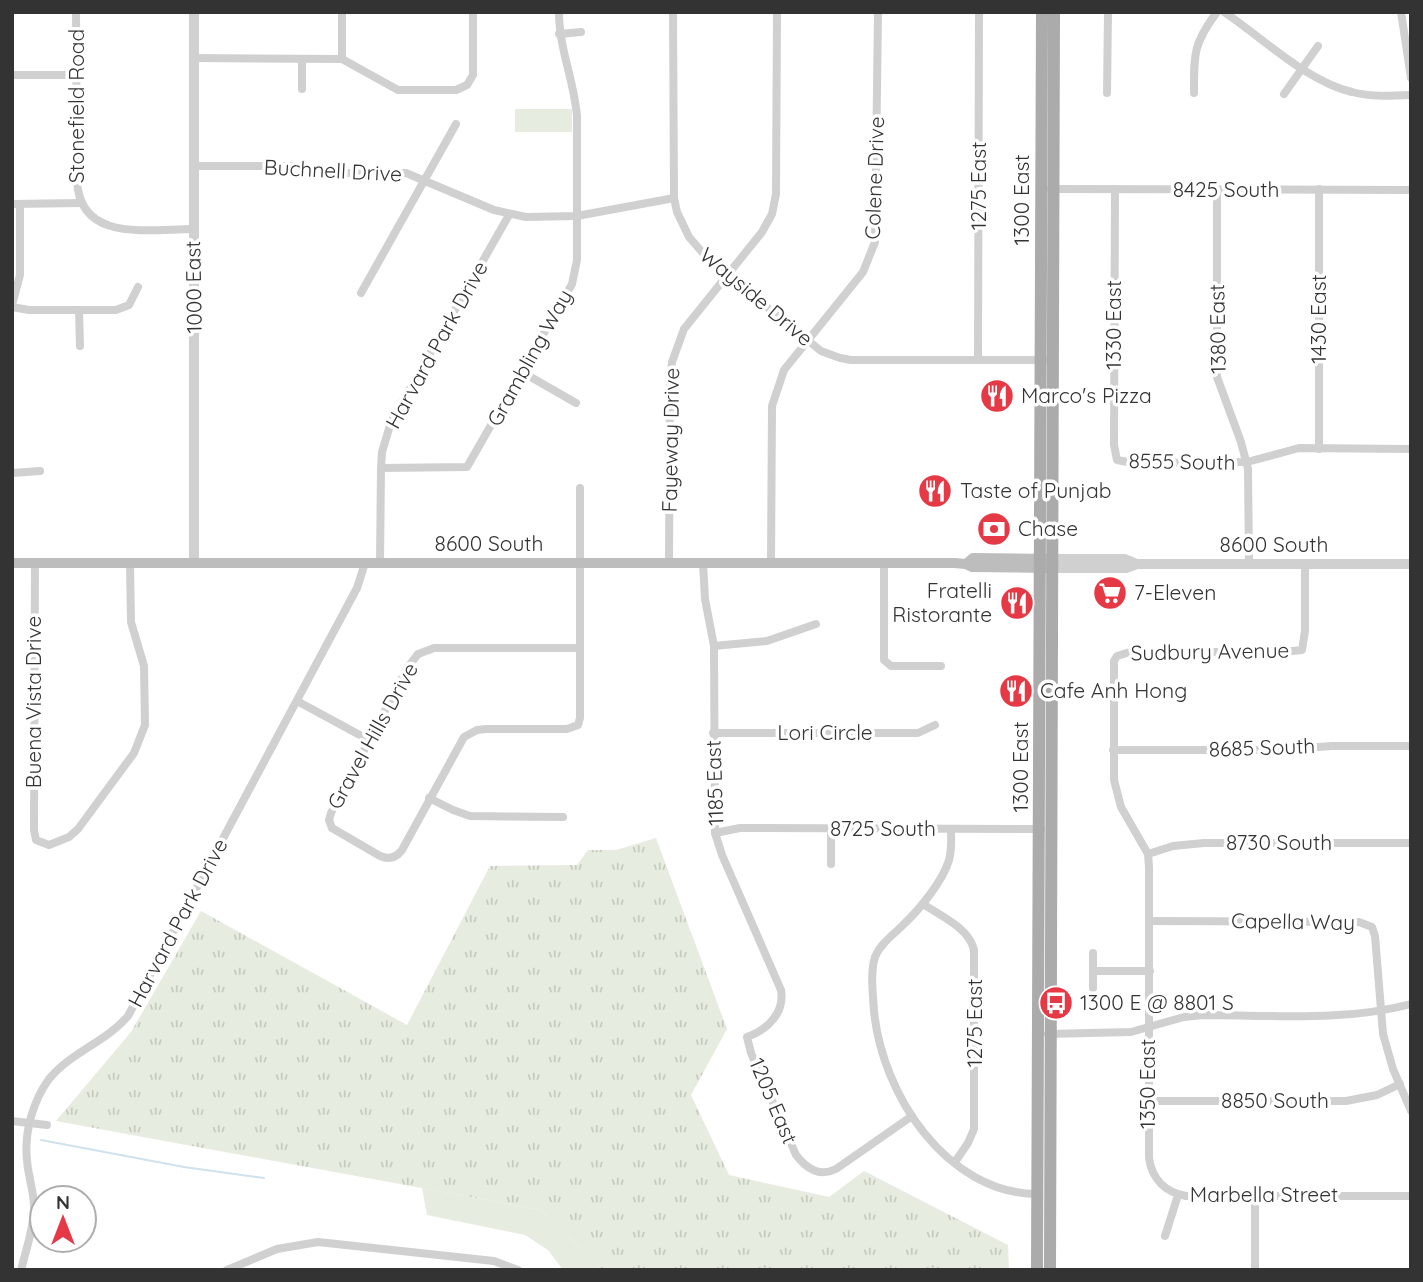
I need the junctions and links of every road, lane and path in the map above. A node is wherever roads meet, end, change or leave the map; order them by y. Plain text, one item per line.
1 (76, 12) edge
2 (194, 12) edge
3 (342, 12) edge
4 (473, 12) edge
5 (559, 12) edge
6 (673, 12) edge
7 (776, 12) edge
8 (878, 12) edge
9 (979, 12) edge
10 (1042, 12) edge
11 (1054, 12) edge
12 (1108, 12) edge
13 (1217, 12) edge
14 (1224, 12) edge
15 (1243, 12) edge
16 (1405, 17) edge
17 (1237, 21) junction
18 (581, 32) dead end
19 (559, 34) junction
20 (1318, 46) dead end
21 (193, 58) junction
22 (302, 59) junction
23 (342, 60) junction
24 (1302, 68) junction
25 (12, 75) edge
26 (78, 75) junction
27 (1411, 78) edge
28 (302, 89) dead end
29 (1108, 93) dead end
30 (1194, 93) dead end
31 (1284, 94) dead end
32 (1411, 95) edge
33 (456, 124) dead end
34 (193, 166) junction
35 (426, 181) junction
36 (1047, 189) junction
37 (1115, 190) junction
38 (1217, 190) junction
39 (1319, 190) junction
40 (1411, 190) edge
41 (674, 198) junction
42 (81, 203) junction
43 (16, 204) edge
44 (509, 215) junction
45 (577, 216) junction
46 (193, 229) junction
47 (727, 275) junction
48 (138, 287) dead end
49 (361, 293) dead end
50 (12, 306) edge
51 (79, 310) junction
52 (807, 341) junction
53 (80, 346) dead end
54 (978, 360) junction
55 (1047, 360) junction
56 (522, 372) junction
57 (576, 403) dead end
58 (1319, 449) junction
59 (1411, 449) edge
60 (1116, 460) joint
61 (1247, 463) junction
62 (381, 468) junction
63 (40, 471) dead end
64 (12, 473) edge
65 (580, 488) dead end
66 (194, 562) junction
67 (12, 563) edge
68 (35, 563) junction
69 (365, 563) junction
70 (380, 563) junction
71 (580, 563) junction
72 (669, 563) junction
73 (703, 563) junction
74 (771, 563) junction
75 (1047, 563) junction
76 (130, 564) junction
77 (884, 564) junction
78 (1249, 564) junction
79 (1305, 564) junction
80 (1411, 564) edge
81 (816, 624) dead end
82 (714, 646) junction
83 (580, 648) junction
84 (942, 666) dead end
85 (297, 701) junction
86 (935, 725) dead end
87 (713, 733) junction
88 (369, 740) junction
89 (1411, 746) edge
90 (1113, 750) junction
91 (429, 798) junction
92 (563, 817) dead end
93 (831, 828) junction
94 (951, 829) junction
95 (1046, 829) junction
96 (715, 833) junction
97 (1411, 843) edge
98 (1148, 853) junction
99 (831, 864) dead end
100 (923, 904) junction
101 (1150, 921) junction
102 (1093, 953) dead end
103 (1093, 971) junction
104 (1150, 971) junction
105 (1093, 988) dead end
106 (1411, 1004) edge
107 (1380, 1011) junction
108 (1149, 1028) junction
109 (1044, 1034) junction
110 (747, 1037) joint
111 (1399, 1084) junction
112 (1148, 1101) junction
113 (1411, 1111) edge
114 (912, 1116) junction
115 (12, 1121) edge
116 (29, 1123) junction
117 (47, 1125) dead end
118 (1148, 1147) joint
119 (954, 1162) junction
120 (1037, 1194) junction
121 (1178, 1195) junction
122 (1255, 1196) junction
123 (1411, 1196) edge
124 (1165, 1237) dead end
125 (517, 1269) edge
126 (21, 1270) edge
127 (227, 1270) edge
128 (1037, 1270) edge
129 (1050, 1270) edge
130 (1255, 1270) edge

1 - 26 street, Stonefield Road
2 - 21 street, 1000 East
3 - 23 street
4 - 23 street
5 - 19 street, Grambling Way
6 - 41 street, Wayside Drive
7 - 47 street, Fayeway Drive
8 - 52 street, Colene Drive
9 - 54 street, 1275 East
10 - 36 main road, 1300 East
11 - 36 main road, 1300 East
12 - 29 street
13 - 30 street
14 - 17 street
15 - 17 street
16 - 27 street
17 - 24 street
18 - 19 street
19 - 45 street, Grambling Way
20 - 24 street
21 - 22 street
21 - 34 street, 1000 East
22 - 23 street
22 - 28 street
24 - 31 street
24 - 32 street
25 - 26 street
26 - 42 street, Stonefield Road
33 - 35 street
34 - 35 street, Buchnell Drive
34 - 46 street, 1000 East
35 - 44 street, Buchnell Drive
35 - 49 street
36 - 37 street, 8425 South
36 - 55 main road, 1300 East
37 - 38 street, 8425 South
37 - 60 street, 1330 East
38 - 39 street, 8425 South
38 - 61 street, 1380 East
39 - 40 street, 8425 South
39 - 58 street, 1430 East
41 - 45 street, Buchnell Drive
41 - 47 street, Wayside Drive
42 - 43 street
42 - 46 street, Stonefield Road
43 - 50 street
44 - 45 street, Buchnell Drive
44 - 62 street, Harvard Park Drive
45 - 56 street, Grambling Way
46 - 66 street, 1000 East
47 - 52 street, Wayside Drive
47 - 72 street, Fayeway Drive
48 - 51 street
50 - 51 street
51 - 53 street
52 - 54 street, Wayside Drive
52 - 74 street, Colene Drive
54 - 55 street, Wayside Drive
55 - 75 main road, 1300 East
56 - 57 street
56 - 62 street, Grambling Way
58 - 59 street, 8555 South
58 - 61 street, 8555 South
60 - 61 street, 8555 South
61 - 78 street, 1380 East
62 - 70 street, Harvard Park Drive
63 - 64 street
65 - 71 street
66 - 69 main road, 8600 South
66 - 76 main road, 8600 South
67 - 68 main road, 8600 South
68 - 76 main road, 8600 South
68 - 76 street, Buena Vista Drive
69 - 70 main road, 8600 South
69 - 85 street, Harvard Park Drive
70 - 71 main road, 8600 South
71 - 72 main road, 8600 South
71 - 83 street
72 - 73 main road, 8600 South
73 - 74 main road, 8600 South
73 - 82 street, 1185 East
74 - 77 main road, 8600 South
75 - 77 main road, 8600 South
75 - 78 street, 8600 South
75 - 95 main road, 1300 East
77 - 84 street
78 - 79 street, 8600 South
79 - 80 street, 8600 South
79 - 90 street, Sudbury Avenue
81 - 82 street
82 - 87 street, 1185 East
83 - 88 street, Gravel Hills Drive
83 - 91 street
85 - 88 street
85 - 116 street, Harvard Park Drive
86 - 87 street, Lori Circle
87 - 96 street, 1185 East
88 - 91 street, Gravel Hills Drive
89 - 90 street, 8685 South
90 - 98 street
91 - 92 street
93 - 94 street, 8725 South
93 - 96 street, 8725 South
93 - 99 street
94 - 95 street, 8725 South
94 - 100 street
95 - 109 main road, 1300 East
96 - 110 street, 1185 East
97 - 98 street, 8730 South
98 - 101 street, 1350 East
100 - 114 street
100 - 119 street, 1275 East
101 - 104 street, 1350 East
101 - 107 street, Capella Way
102 - 103 street
103 - 104 street
103 - 105 street
104 - 108 street, 1350 East
106 - 107 street
107 - 108 street
107 - 111 street, Capella Way
108 - 109 street
108 - 112 street, 1350 East
109 - 120 main road, 1300 East
109 - 129 main road, 1300 East
110 - 114 street, 1205 East
111 - 112 street, 8850 South
111 - 113 street, Capella Way
112 - 118 street, 1350 East
114 - 119 street
115 - 116 street
116 - 117 street
116 - 126 street, Harvard Park Drive
118 - 121 street, Marbella Street
119 - 120 street
120 - 128 main road, 1300 East
121 - 122 street, Marbella Street
121 - 124 street
122 - 123 street, Marbella Street
122 - 130 street
125 - 127 street

